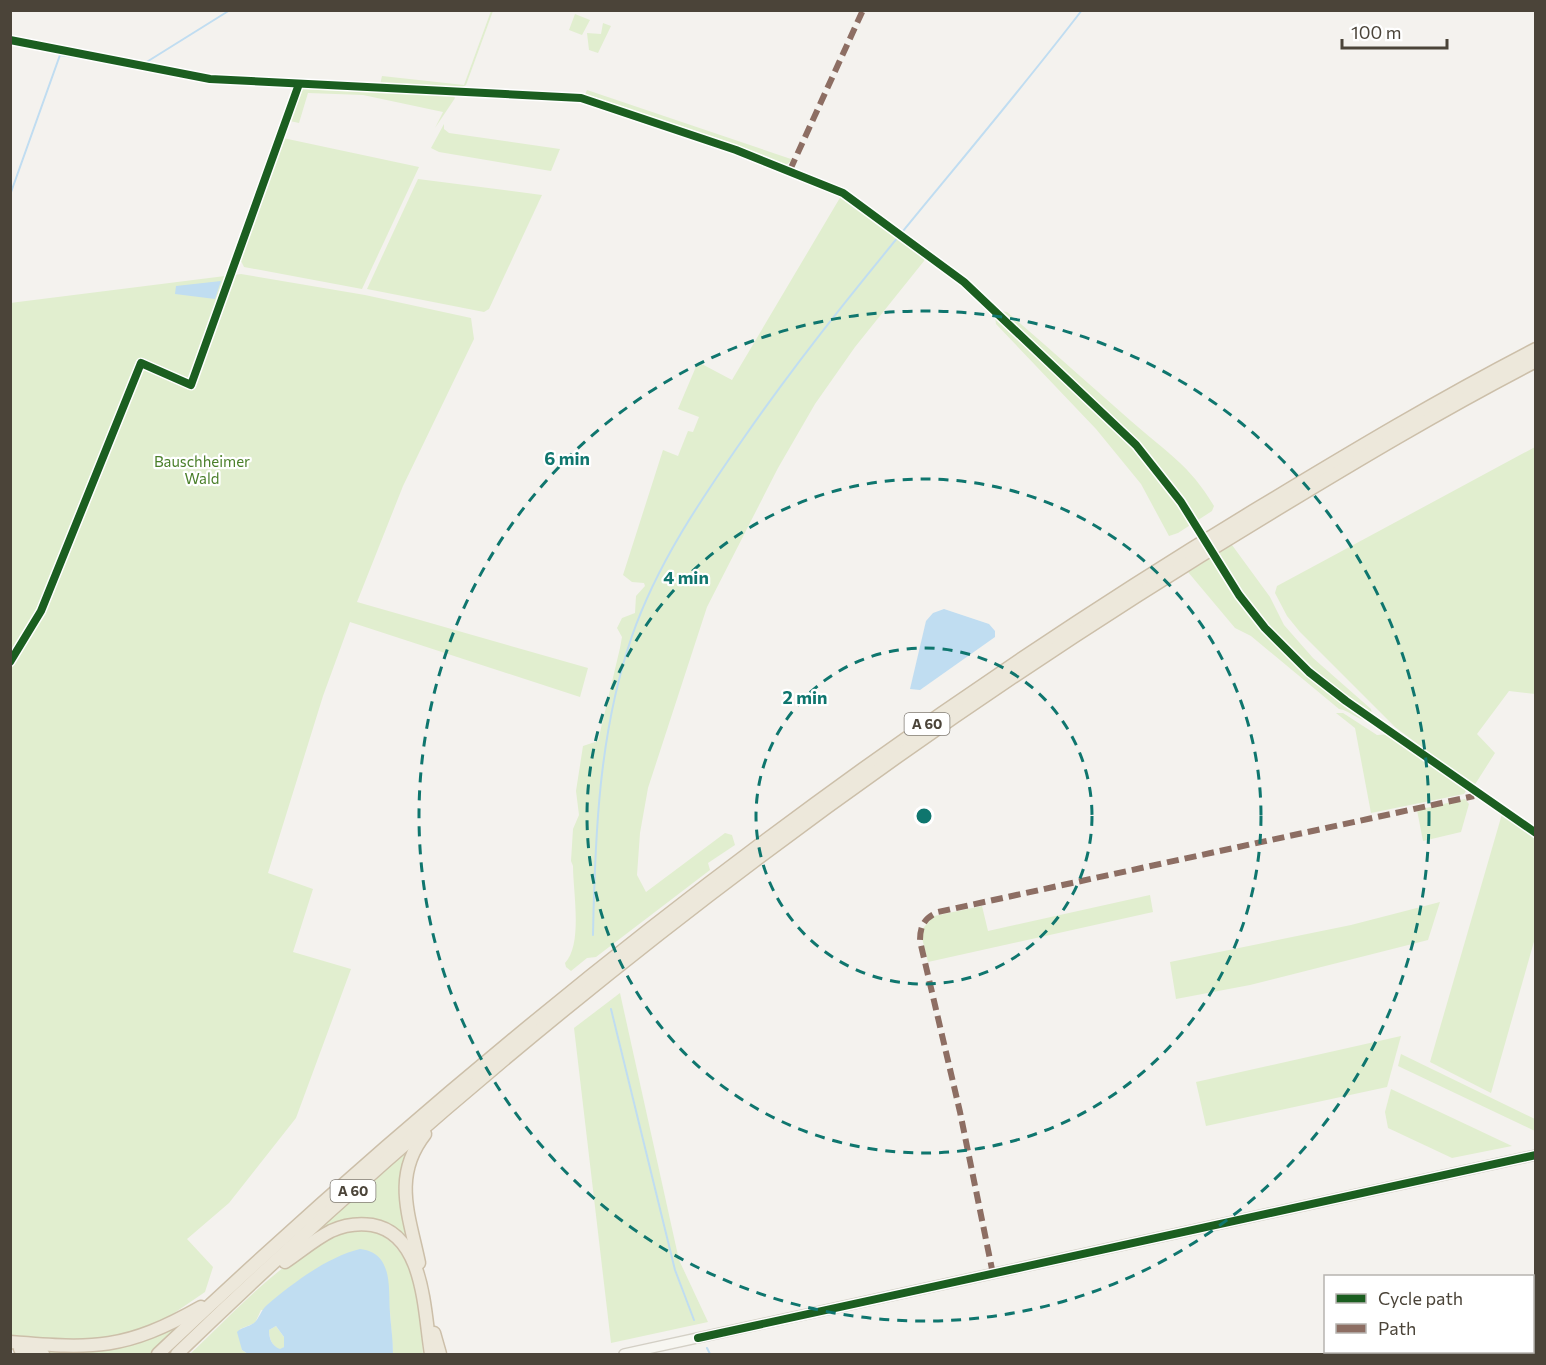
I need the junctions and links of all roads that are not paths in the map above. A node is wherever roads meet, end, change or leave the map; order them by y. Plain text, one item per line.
1 (1536, 349) edge
2 (1536, 361) edge
3 (448, 1108) junction
4 (1536, 1155) edge
5 (261, 1276) junction
6 (224, 1292) junction
7 (10, 1342) edge
8 (10, 1347) edge
9 (43, 1354) edge
10 (158, 1354) edge
11 (177, 1354) edge
12 (438, 1354) edge
13 (624, 1354) edge

1 - 6 highway, A 60
2 - 3 highway, A 60
3 - 5 highway, A 60
3 - 12 highway
4 - 13 main road
5 - 11 highway, A 60
5 - 12 highway
6 - 7 highway
6 - 10 highway, A 60
8 - 9 highway

